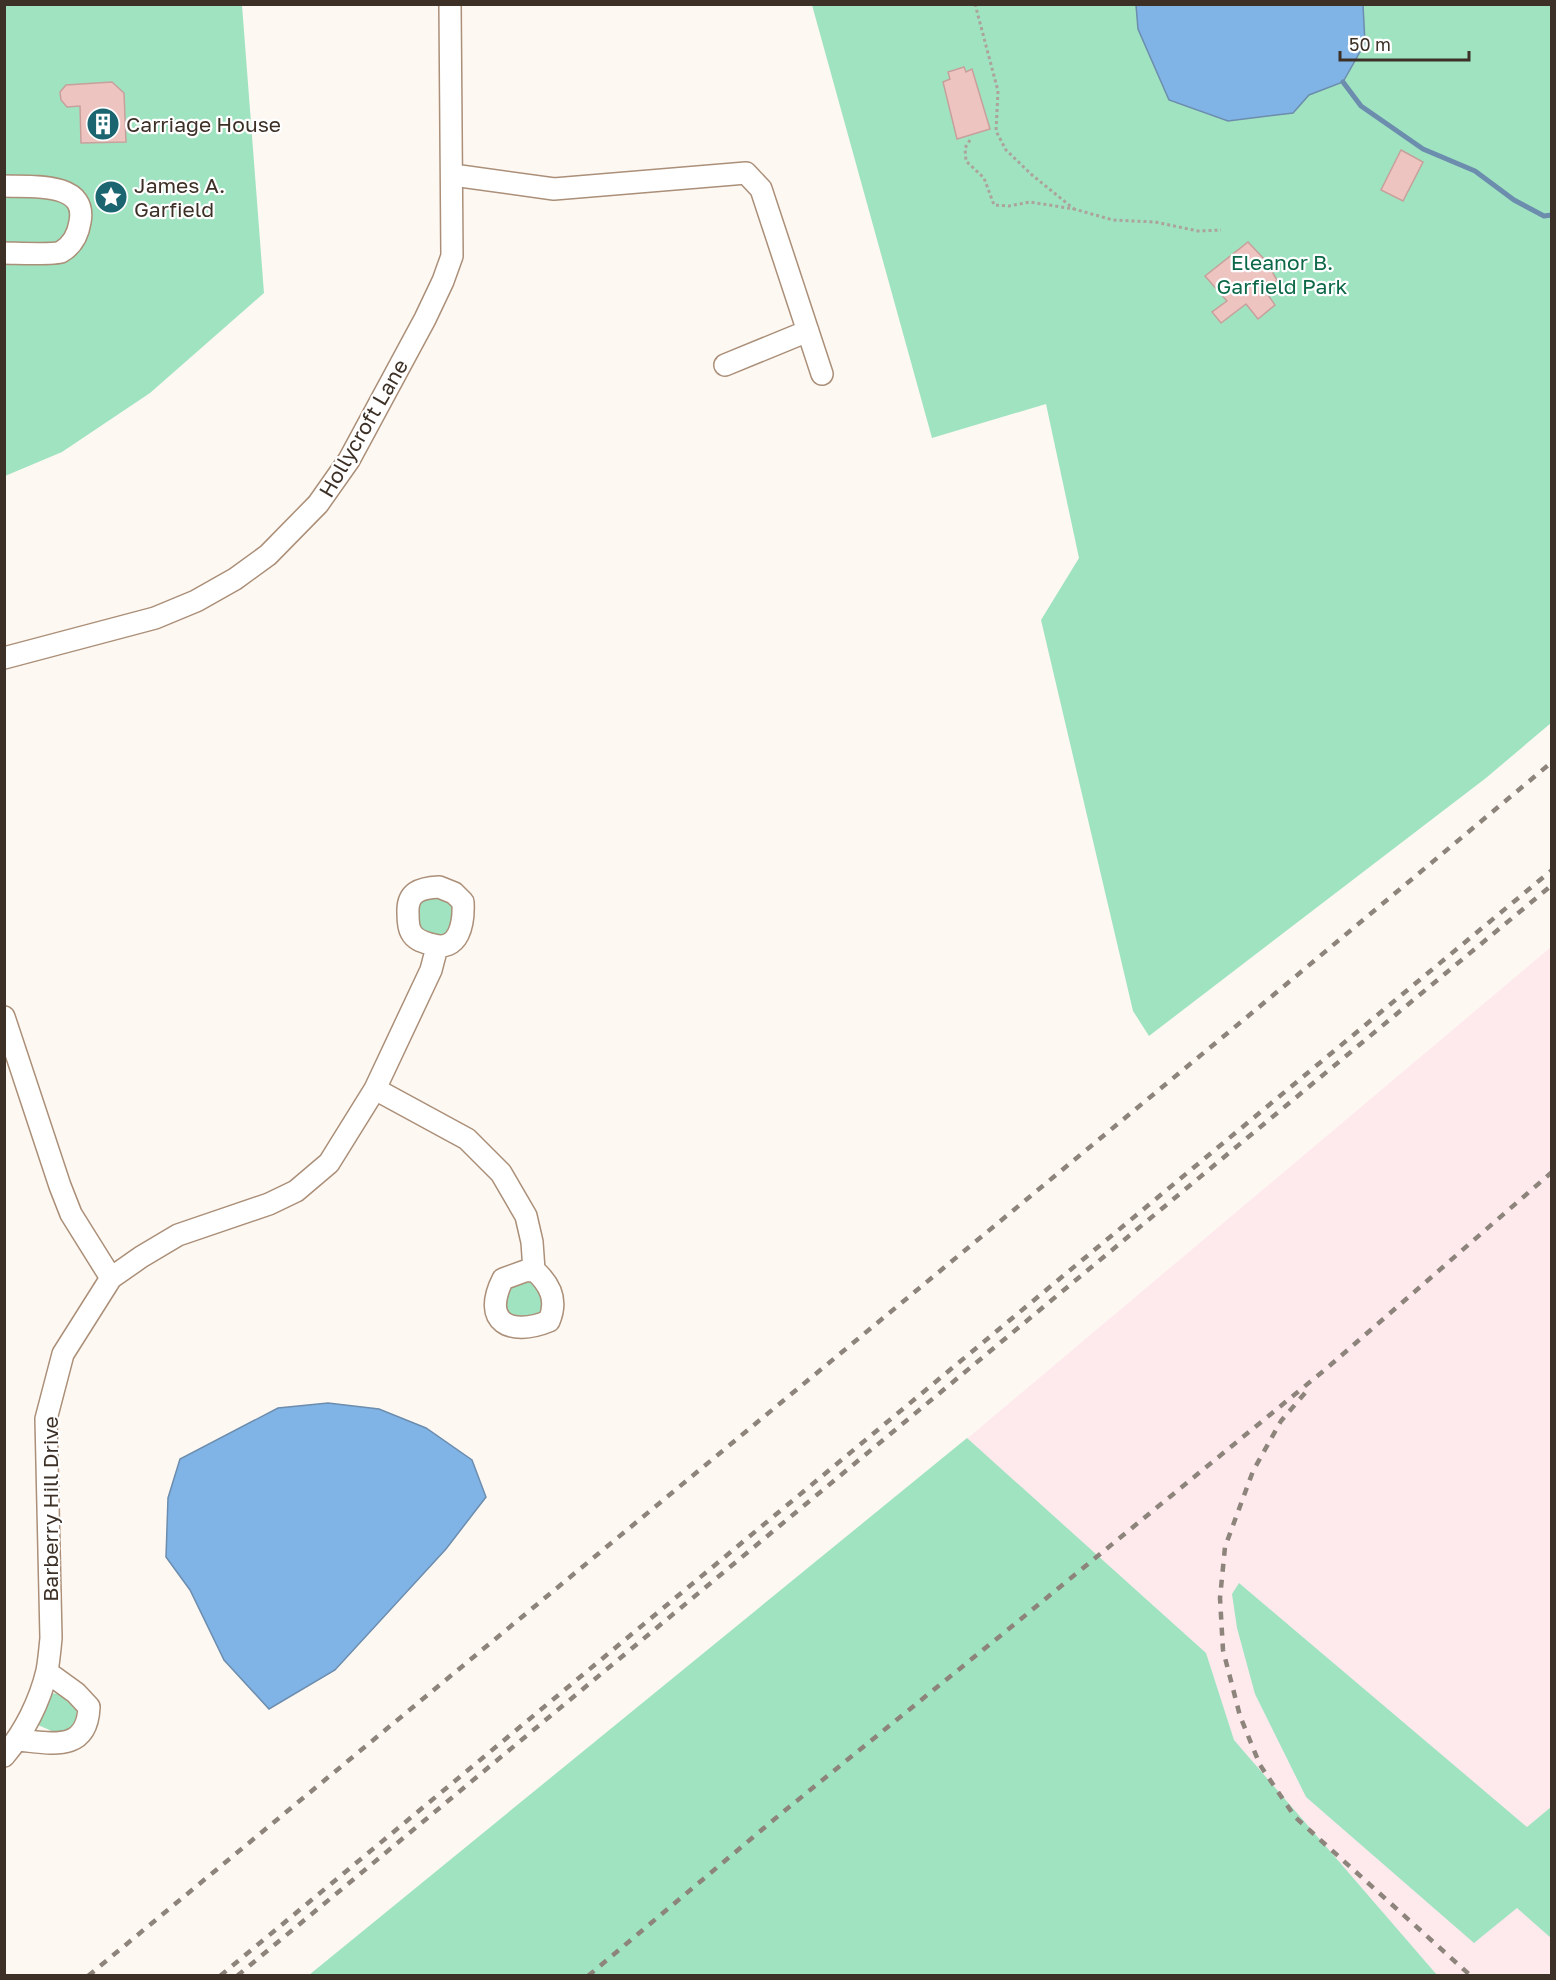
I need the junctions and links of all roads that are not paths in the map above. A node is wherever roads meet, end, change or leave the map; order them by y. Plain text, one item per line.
1 (450, 4) edge
2 (453, 175) junction
3 (4, 186) edge
4 (4, 254) edge
5 (808, 331) junction
6 (725, 365) dead end
7 (822, 374) dead end
8 (4, 658) edge
9 (437, 946) dead end
10 (4, 1017) edge
11 (375, 1089) junction
12 (534, 1270) dead end
13 (111, 1278) junction
14 (47, 1672) junction
15 (11, 1748) edge

1 - 2 street, Hollycroft Lane
2 - 5 street
2 - 8 street, Hollycroft Lane
3 - 4 street
5 - 6 street
5 - 7 street
9 - 11 street, Barberry Hill Drive
10 - 13 street
11 - 12 street
11 - 13 street, Barberry Hill Drive
13 - 14 street, Barberry Hill Drive
14 - 15 street, Barberry Hill Drive
14 - 15 street, Barberry Hill Drive

